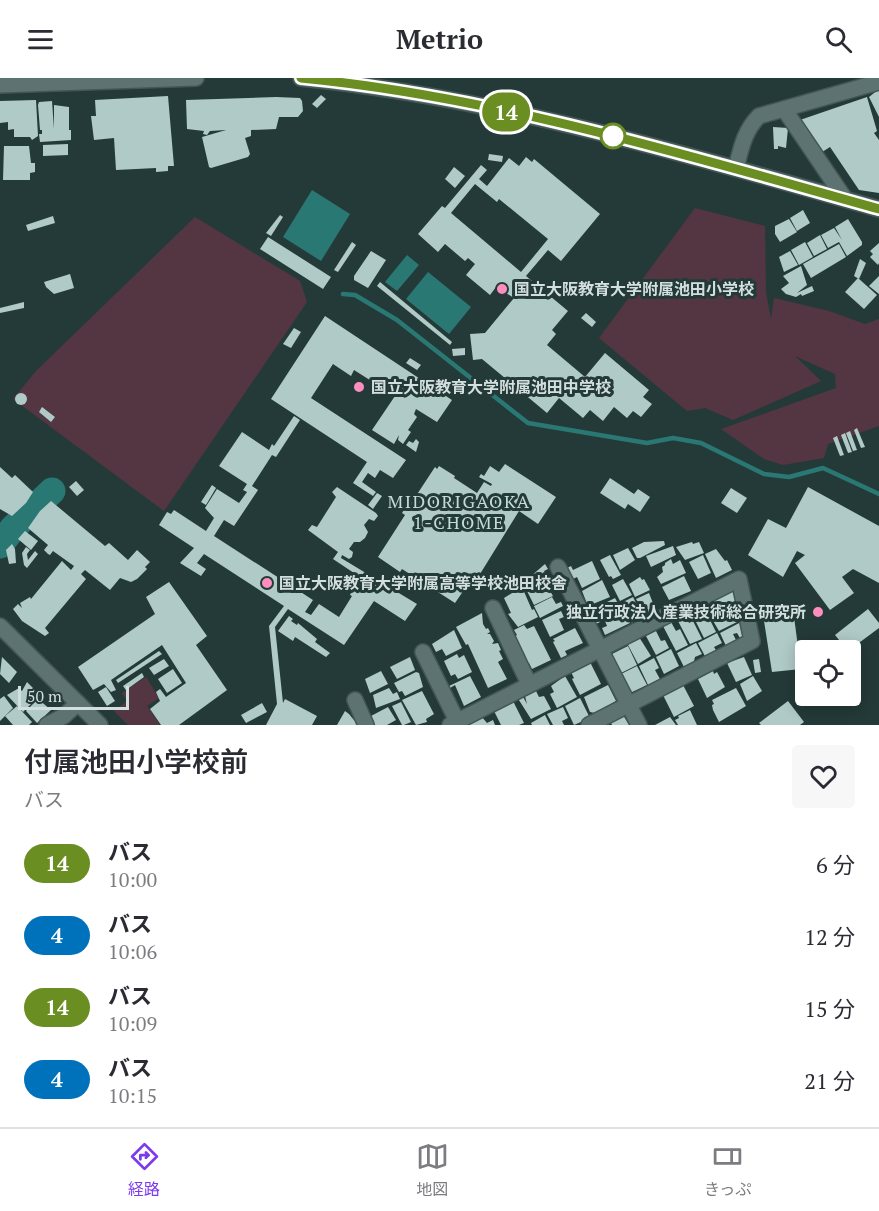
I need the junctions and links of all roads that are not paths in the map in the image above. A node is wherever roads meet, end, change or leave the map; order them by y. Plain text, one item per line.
1 (196, 78) edge
2 (301, 78) edge
3 (49, 81) edge
4 (380, 82) edge
5 (879, 82) edge
6 (0, 86) edge
7 (784, 109) junction
8 (736, 168) junction
9 (845, 199) junction
10 (879, 209) edge
11 (558, 567) dead end
12 (493, 608) dead end
13 (0, 626) edge
14 (600, 649) junction
15 (423, 652) dead end
16 (529, 684) junction
17 (355, 700) dead end
18 (78, 703) junction
19 (629, 705) junction
20 (454, 723) edge
21 (47, 725) edge
22 (100, 725) edge
23 (366, 725) edge
24 (589, 725) edge
25 (639, 725) edge

1 - 3 street
2 - 4 street
3 - 6 street
4 - 8 street
5 - 7 street
7 - 8 street
7 - 9 street
8 - 9 street
9 - 10 street
11 - 14 street
12 - 16 street
13 - 18 street
14 - 16 street
14 - 19 street
14 - 19 street
15 - 20 street
16 - 20 street
17 - 23 street
18 - 21 street
18 - 22 street
19 - 24 street
19 - 25 street

